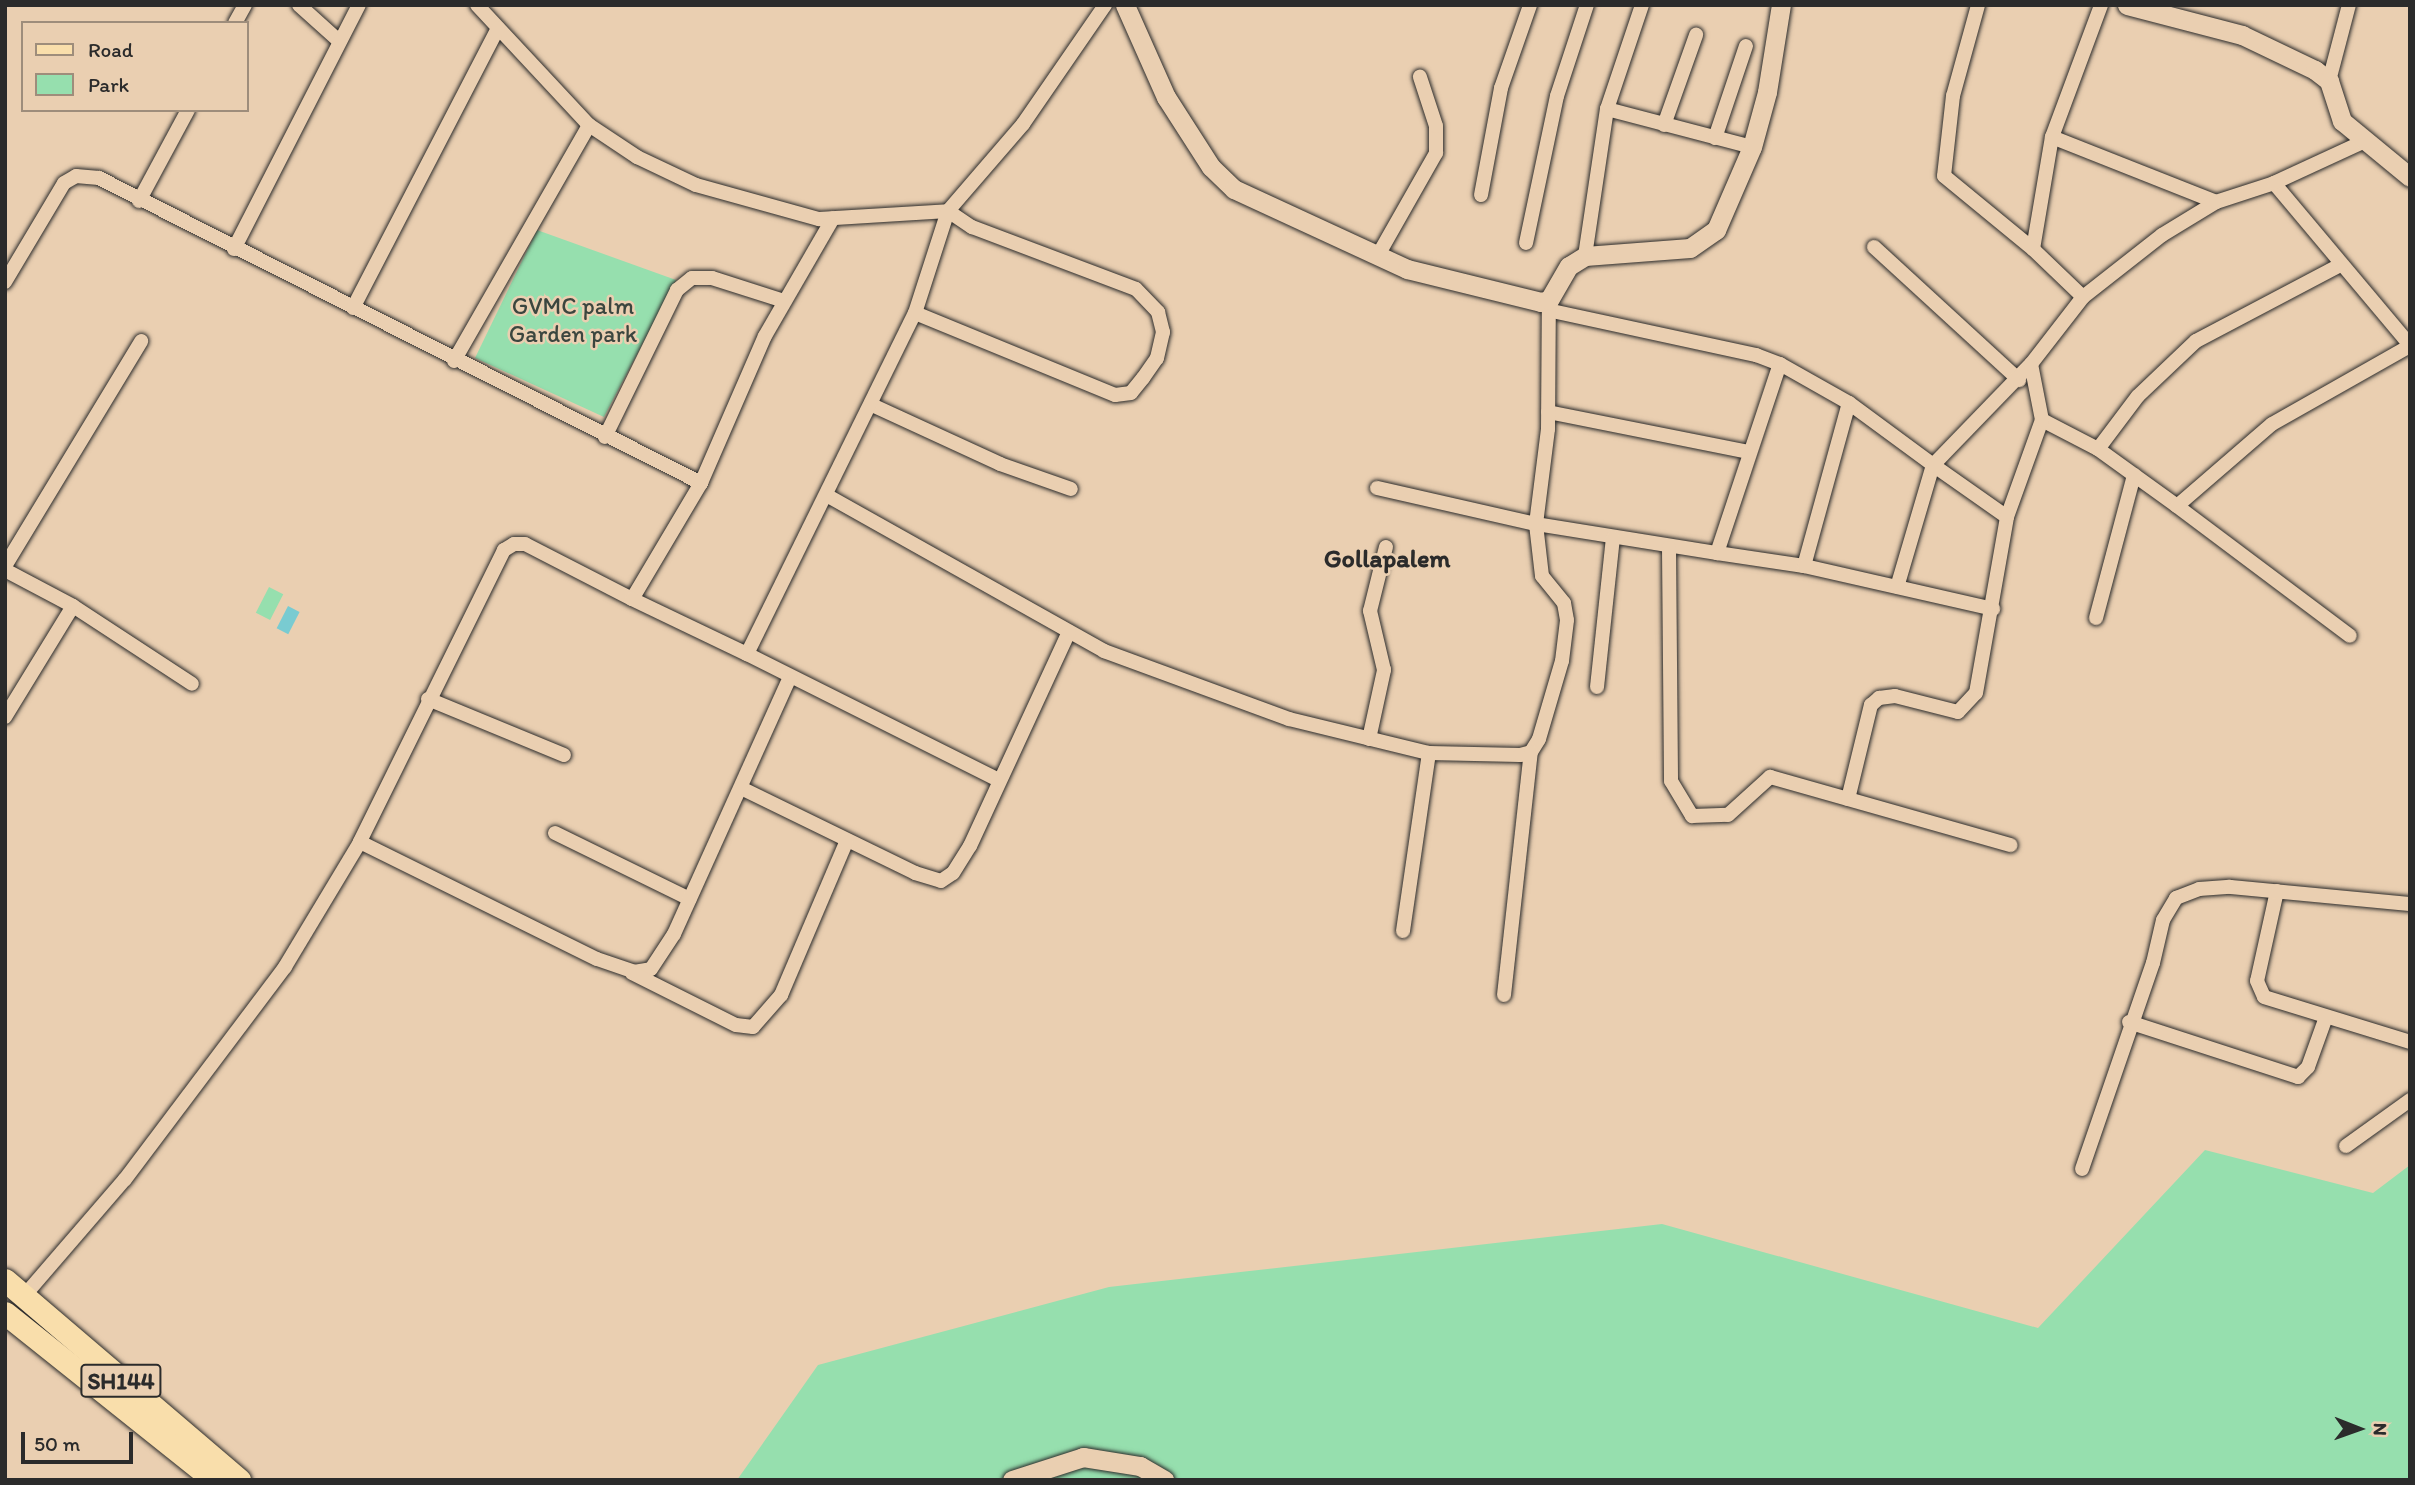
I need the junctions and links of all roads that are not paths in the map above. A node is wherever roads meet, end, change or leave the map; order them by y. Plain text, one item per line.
1 (245, 5) edge
2 (299, 5) edge
3 (359, 5) edge
4 (477, 5) edge
5 (1105, 5) edge
6 (1125, 5) edge
7 (1530, 5) edge
8 (1587, 5) edge
9 (1642, 5) edge
10 (1782, 5) edge
11 (1978, 5) edge
12 (2101, 5) edge
13 (2127, 5) edge
14 (2349, 5) edge
15 (236, 21) edge
16 (498, 28) junction
17 (1696, 35) dead end
18 (339, 41) junction
19 (1746, 46) dead end
20 (1420, 77) dead end
21 (2329, 81) junction
22 (1606, 109) junction
23 (187, 112) edge
24 (589, 125) junction
25 (1664, 125) junction
26 (2052, 137) junction
27 (1715, 138) junction
28 (2365, 141) junction
29 (1752, 147) junction
30 (2410, 177) edge
31 (2274, 183) junction
32 (1481, 195) dead end
33 (139, 201) junction
34 (2216, 202) junction
35 (948, 211) junction
36 (833, 218) junction
37 (1526, 243) dead end
38 (1874, 247) dead end
39 (234, 249) junction
40 (2034, 249) junction
41 (1585, 256) junction
42 (1377, 257) junction
43 (2340, 265) junction
44 (5, 282) edge
45 (2083, 297) junction
46 (784, 301) junction
47 (1551, 306) junction
48 (353, 308) junction
49 (915, 313) junction
50 (141, 341) dead end
51 (2410, 345) edge
52 (454, 361) junction
53 (1780, 364) junction
54 (2031, 364) junction
55 (2019, 380) junction
56 (1849, 403) junction
57 (872, 405) junction
58 (1548, 412) junction
59 (2042, 420) junction
60 (605, 437) junction
61 (2098, 449) junction
62 (1748, 452) junction
63 (1933, 465) junction
64 (2134, 475) junction
65 (701, 482) junction
66 (1377, 488) dead end
67 (1071, 489) dead end
68 (828, 496) junction
69 (2177, 506) junction
70 (2007, 517) junction
71 (1536, 524) junction
72 (1613, 538) junction
73 (1386, 547) dead end
74 (1669, 548) junction
75 (1717, 553) junction
76 (1804, 566) junction
77 (5, 568) edge
78 (1897, 587) junction
79 (632, 599) junction
80 (73, 606) junction
81 (1993, 609) junction
82 (2096, 618) dead end
83 (1069, 632) junction
84 (2350, 636) dead end
85 (747, 654) junction
86 (789, 679) junction
87 (192, 684) dead end
88 (1598, 687) dead end
89 (428, 699) junction
90 (5, 718) edge
91 (1369, 739) junction
92 (1531, 752) junction
93 (1429, 753) junction
94 (564, 755) dead end
95 (997, 779) junction
96 (741, 788) junction
97 (1848, 799) junction
98 (555, 833) dead end
99 (847, 840) junction
100 (360, 842) junction
101 (2011, 845) dead end
102 (2277, 891) junction
103 (690, 899) junction
104 (2410, 904) edge
105 (1403, 931) dead end
106 (625, 969) junction
107 (1504, 995) dead end
108 (2326, 1017) junction
109 (2129, 1022) junction
110 (2410, 1042) edge
111 (2410, 1100) edge
112 (2346, 1146) dead end
113 (2082, 1168) dead end
114 (5, 1280) edge
115 (25, 1295) junction
116 (5, 1313) edge
117 (214, 1480) edge
118 (239, 1480) edge
119 (1012, 1480) edge
120 (1164, 1480) edge

1 - 15 street
2 - 18 street
3 - 18 street
4 - 16 street
5 - 35 street
6 - 42 street
7 - 32 street
8 - 37 street
9 - 22 street
10 - 29 street
11 - 40 street
12 - 26 street
13 - 21 street
14 - 21 street
16 - 24 street
16 - 48 street
17 - 25 street
18 - 39 street
19 - 27 street
20 - 42 street
21 - 28 street
22 - 25 street
22 - 41 street
23 - 33 street
24 - 36 street
24 - 52 street
25 - 27 street
26 - 34 street
26 - 40 street
27 - 29 street
28 - 30 street
28 - 31 street
29 - 41 street
31 - 34 street
31 - 43 street
33 - 39 street
33 - 44 street
34 - 45 street
35 - 36 street
35 - 49 street
35 - 49 street
36 - 46 street
38 - 55 street
39 - 48 street
40 - 45 street
41 - 47 street
42 - 47 street
43 - 51 street
43 - 61 street
45 - 54 street
46 - 60 street
46 - 65 street
47 - 53 street
47 - 58 street
48 - 52 street
49 - 57 street
50 - 77 street
51 - 69 street
52 - 60 street
53 - 56 street
53 - 62 street
54 - 55 street
54 - 59 street
55 - 63 street
56 - 63 street
56 - 76 street
57 - 67 street
57 - 68 street
58 - 62 street
58 - 71 street
59 - 61 street
59 - 70 street
60 - 65 street
61 - 64 street
62 - 75 street
63 - 70 street
63 - 78 street
64 - 69 street
64 - 82 street
65 - 79 street
66 - 71 street
68 - 83 street
68 - 85 street
69 - 84 street
70 - 81 street
71 - 72 street
71 - 92 street
72 - 74 street
72 - 88 street
73 - 91 street
74 - 75 street
74 - 97 street
75 - 76 street
76 - 78 street
77 - 80 street
78 - 81 street
79 - 85 street
79 - 89 street
80 - 87 street
80 - 90 street
81 - 97 street
83 - 91 street
83 - 95 street
85 - 86 street
86 - 95 street
86 - 96 street
89 - 94 street
89 - 100 street
91 - 93 street
92 - 93 street
92 - 107 street
93 - 105 street
95 - 99 street
96 - 99 street
96 - 103 street
97 - 101 street
98 - 103 street
99 - 106 street
100 - 106 street
100 - 115 street
102 - 104 street
102 - 108 street
102 - 109 street
103 - 106 street
108 - 109 street
108 - 110 street
109 - 113 street
111 - 112 street
114 - 115 main road, SH144
115 - 118 main road, SH144
116 - 117 main road, SH144
119 - 120 street

